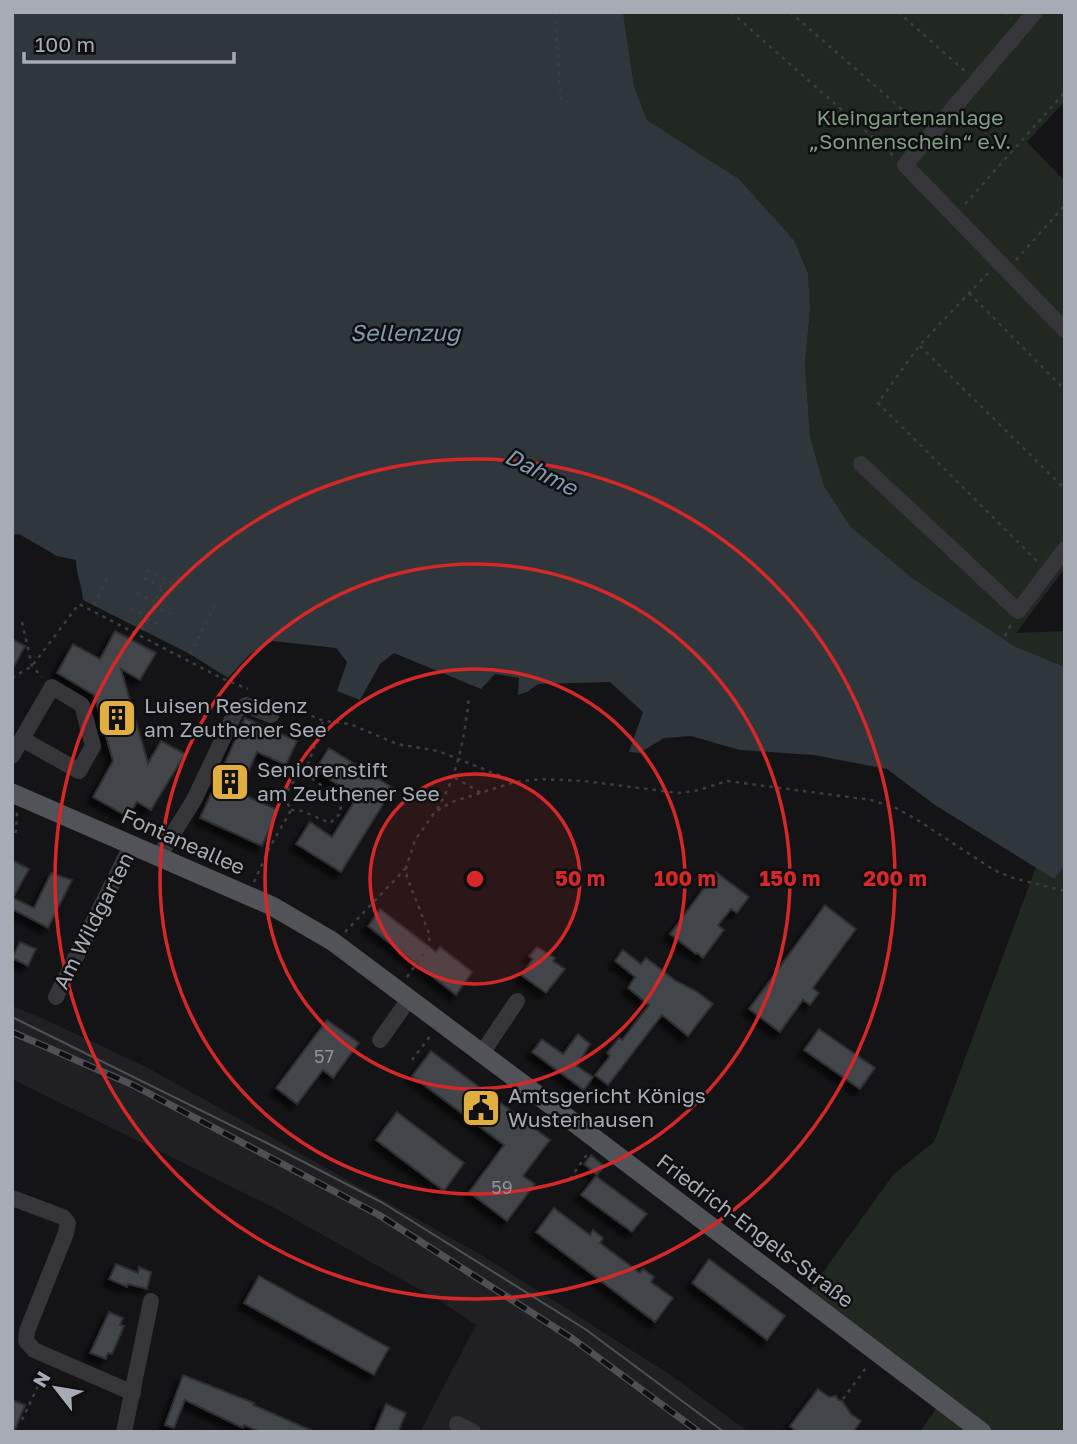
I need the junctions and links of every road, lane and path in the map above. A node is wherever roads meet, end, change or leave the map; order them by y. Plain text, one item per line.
1 (555, 12) edge
2 (731, 12) edge
3 (790, 12) edge
4 (898, 12) edge
5 (1035, 12) edge
6 (976, 81) junction
7 (1065, 92) edge
8 (561, 105) dead end
9 (930, 134) junction
10 (905, 165) junction
11 (1065, 205) edge
12 (954, 217) junction
13 (1002, 266) junction
14 (969, 293) junction
15 (1065, 330) edge
16 (919, 346) junction
17 (1065, 390) edge
18 (861, 464) dead end
19 (1065, 489) edge
20 (1065, 549) edge
21 (147, 570) dead end
22 (1048, 571) junction
23 (144, 578) dead end
24 (107, 579) dead end
25 (166, 579) junction
26 (163, 587) junction
27 (184, 589) dead end
28 (137, 593) dead end
29 (217, 601) dead end
30 (154, 604) junction
31 (94, 605) dead end
32 (130, 609) dead end
33 (171, 614) dead end
34 (148, 618) junction
35 (22, 622) dead end
36 (163, 628) dead end
37 (142, 629) dead end
38 (190, 654) dead end
39 (32, 666) junction
40 (12, 678) edge
41 (52, 687) junction
42 (259, 694) dead end
43 (469, 696) dead end
44 (272, 707) joint
45 (324, 721) junction
46 (22, 739) junction
47 (12, 756) edge
48 (457, 759) junction
49 (305, 773) junction
50 (454, 777) junction
51 (516, 782) junction
52 (483, 794) junction
53 (15, 801) edge
54 (291, 810) junction
55 (435, 812) junction
56 (12, 841) edge
57 (132, 844) junction
58 (159, 856) junction
59 (406, 868) junction
60 (253, 885) dead end
61 (1065, 891) edge
62 (338, 938) junction
63 (403, 994) junction
64 (55, 997) dead end
65 (517, 1001) dead end
66 (433, 1032) dead end
67 (380, 1040) dead end
68 (482, 1053) junction
69 (412, 1060) dead end
70 (590, 1151) dead end
71 (570, 1179) dead end
72 (12, 1198) edge
73 (151, 1301) dead end
74 (51, 1359) junction
75 (867, 1367) dead end
76 (133, 1393) junction
77 (843, 1399) dead end
78 (22, 1420) dead end
79 (457, 1424) dead end
80 (124, 1432) edge
81 (473, 1432) edge
82 (982, 1432) edge

1 - 8 path
2 - 10 path
3 - 9 path
4 - 6 path
5 - 6 street
6 - 9 street
7 - 12 path
9 - 10 street
10 - 12 street
11 - 13 path
12 - 13 street
13 - 14 path
13 - 15 street
14 - 16 path
14 - 17 path
16 - 19 path
16 - 22 path
18 - 22 street
20 - 22 street
21 - 25 path
23 - 26 path
24 - 31 path
25 - 26 path
25 - 27 path
26 - 30 path
28 - 30 path
29 - 38 path
30 - 33 path
30 - 34 path
32 - 34 path
34 - 36 path
34 - 37 path
35 - 39 path
39 - 40 path
39 - 41 path
39 - 42 path
41 - 46 street
41 - 46 street
43 - 48 path
44 - 45 path
44 - 58 street
45 - 48 path
45 - 49 path
46 - 47 street
48 - 50 path
48 - 51 path
49 - 54 path
49 - 54 path
50 - 52 path
50 - 55 path
51 - 52 path
51 - 61 path
52 - 55 path
53 - 56 path
53 - 57 main road, Fontaneallee
54 - 60 path
55 - 59 path
57 - 58 main road, Fontaneallee
57 - 64 street, Am Wildgarten
58 - 62 main road, Fontaneallee
59 - 62 path
59 - 63 path
62 - 63 main road, Friedrich-Engels-Straße
63 - 67 street
63 - 68 main road, Friedrich-Engels-Straße
65 - 68 street
66 - 69 path
68 - 82 main road, Friedrich-Engels-Straße
70 - 71 path
72 - 74 street
73 - 76 street
74 - 76 street
74 - 78 path
75 - 77 path
76 - 80 street
79 - 81 street

